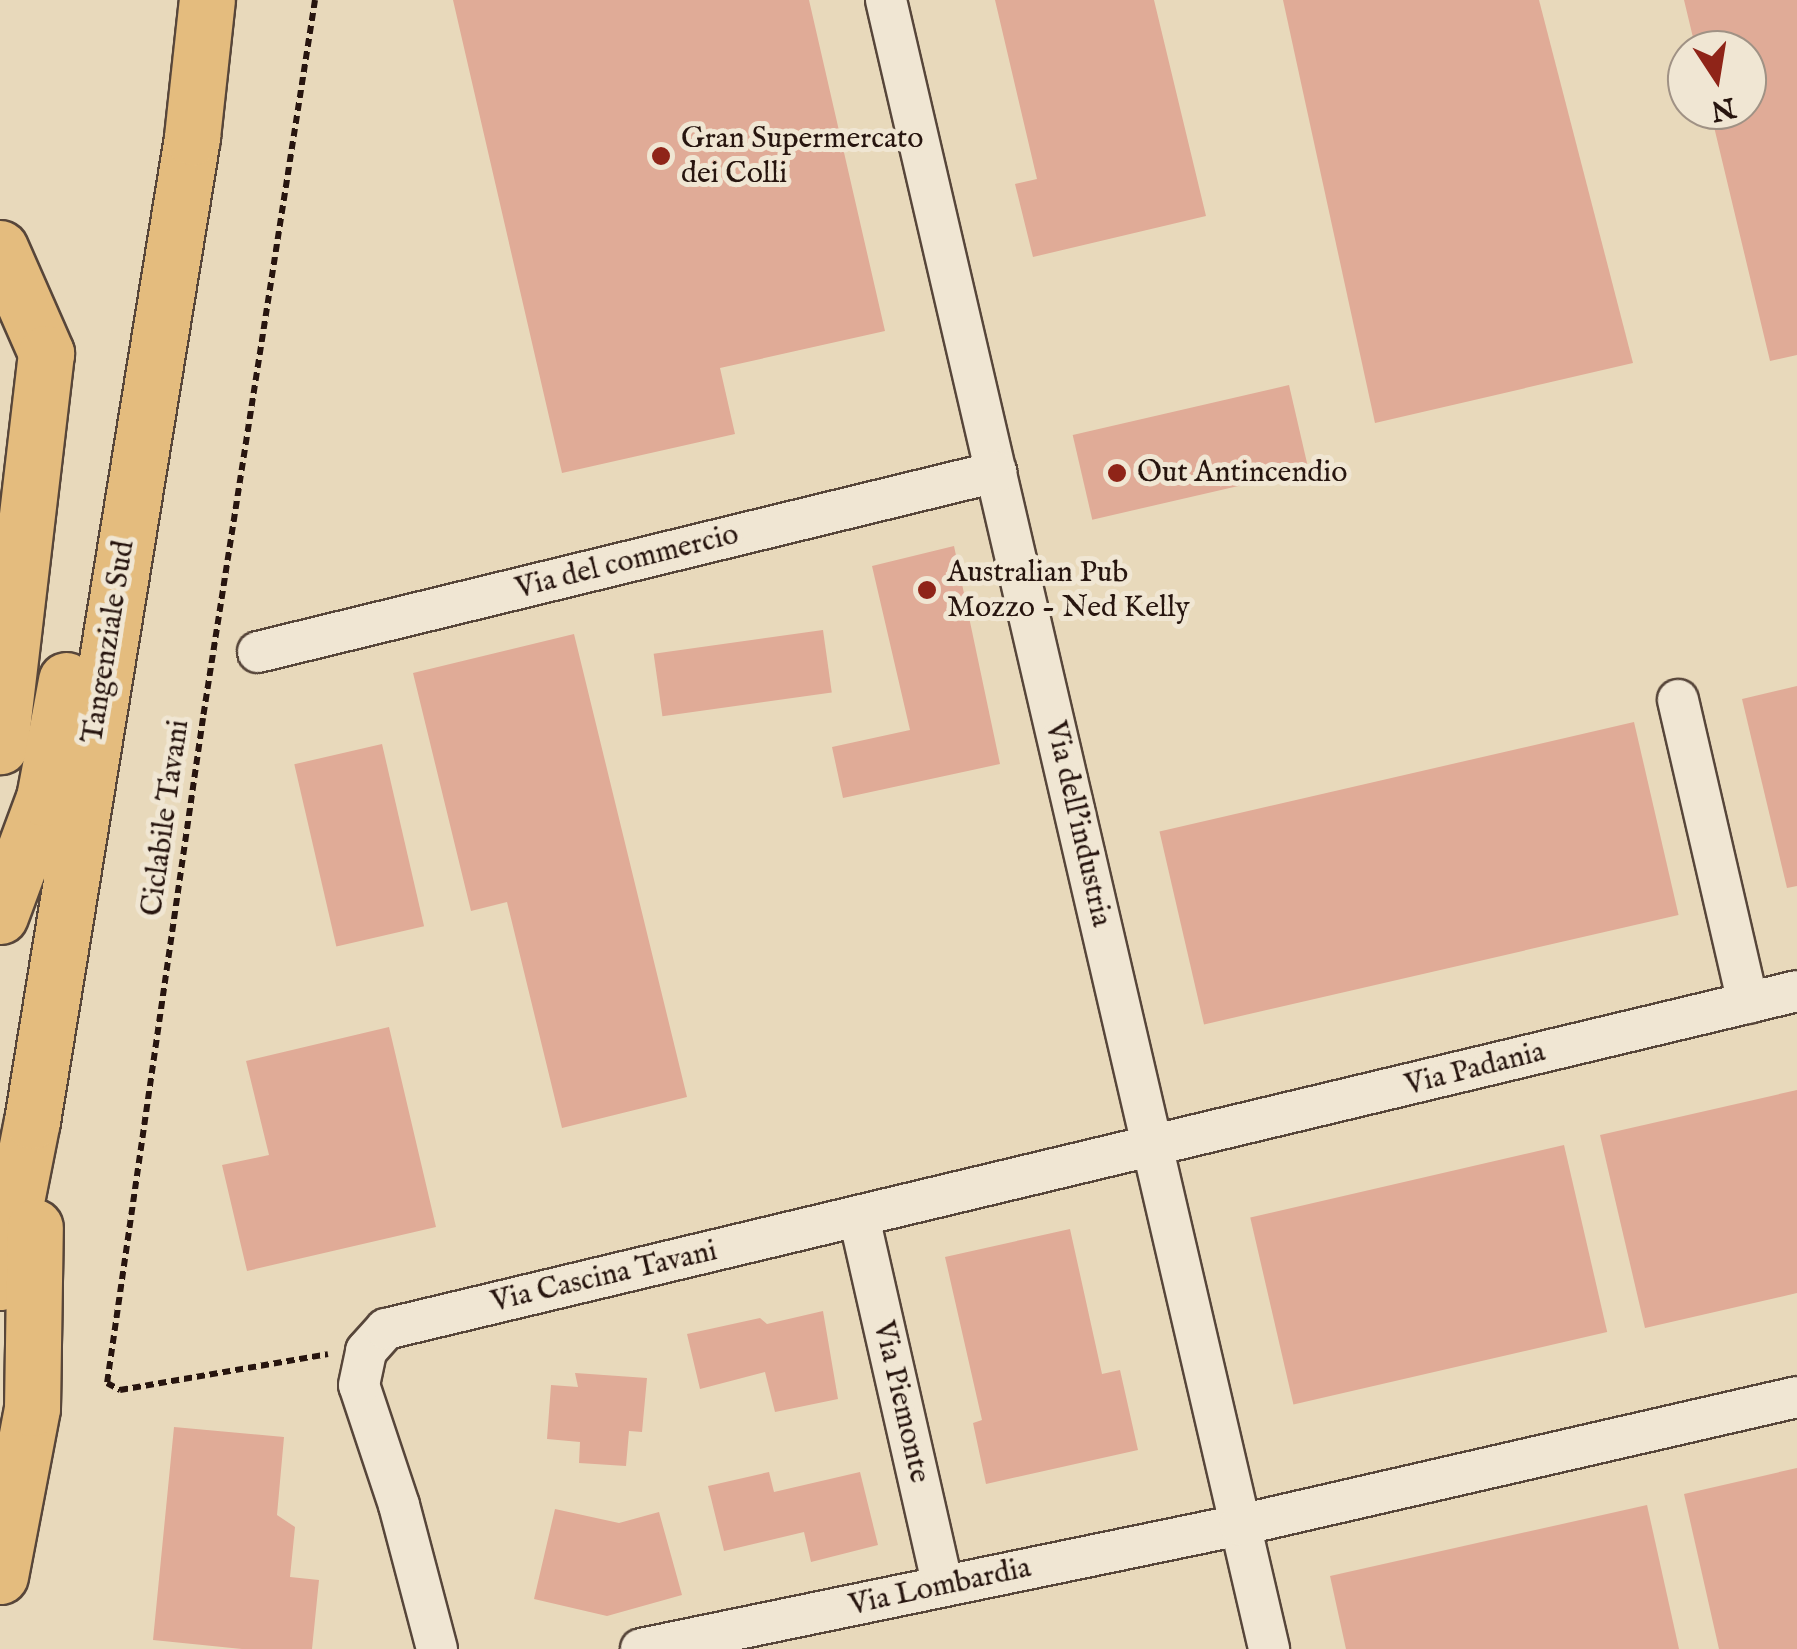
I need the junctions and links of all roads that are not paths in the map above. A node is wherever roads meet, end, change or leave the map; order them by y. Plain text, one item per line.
1 (206, 0) edge
2 (243, 0) edge
3 (886, 0) edge
4 (176, 226) junction
5 (0, 248) edge
6 (160, 336) junction
7 (996, 472) junction
8 (258, 652) dead end
9 (1678, 700) dead end
10 (0, 746) edge
11 (0, 916) edge
12 (1797, 991) edge
13 (1748, 1003) junction
14 (32, 1121) junction
15 (1153, 1147) junction
16 (858, 1217) junction
17 (0, 1282) edge
18 (1797, 1397) edge
19 (1240, 1525) junction
20 (0, 1576) edge
21 (943, 1586) junction
22 (436, 1649) edge
23 (641, 1649) edge
24 (1269, 1649) edge

1 - 4 highway, Tangenziale Sud
2 - 4 highway
3 - 7 street, Via dell'industria
4 - 6 highway, Tangenziale Sud
5 - 10 highway
6 - 11 highway
6 - 14 highway, Tangenziale Sud
7 - 8 street, Via del commercio
7 - 15 street, Via dell'industria
9 - 13 street
12 - 13 street, Via Padania
13 - 15 street, Via Padania
14 - 17 highway, Tangenziale Sud
14 - 20 highway
15 - 16 street, Via Cascina Tavani
15 - 19 street, Via dell'industria
16 - 21 street, Via Piemonte
16 - 22 street, Via Cascina Tavani
18 - 19 street
19 - 21 street, Via Lombardia
19 - 24 street, Via dell'industria
21 - 23 street, Via Lombardia

